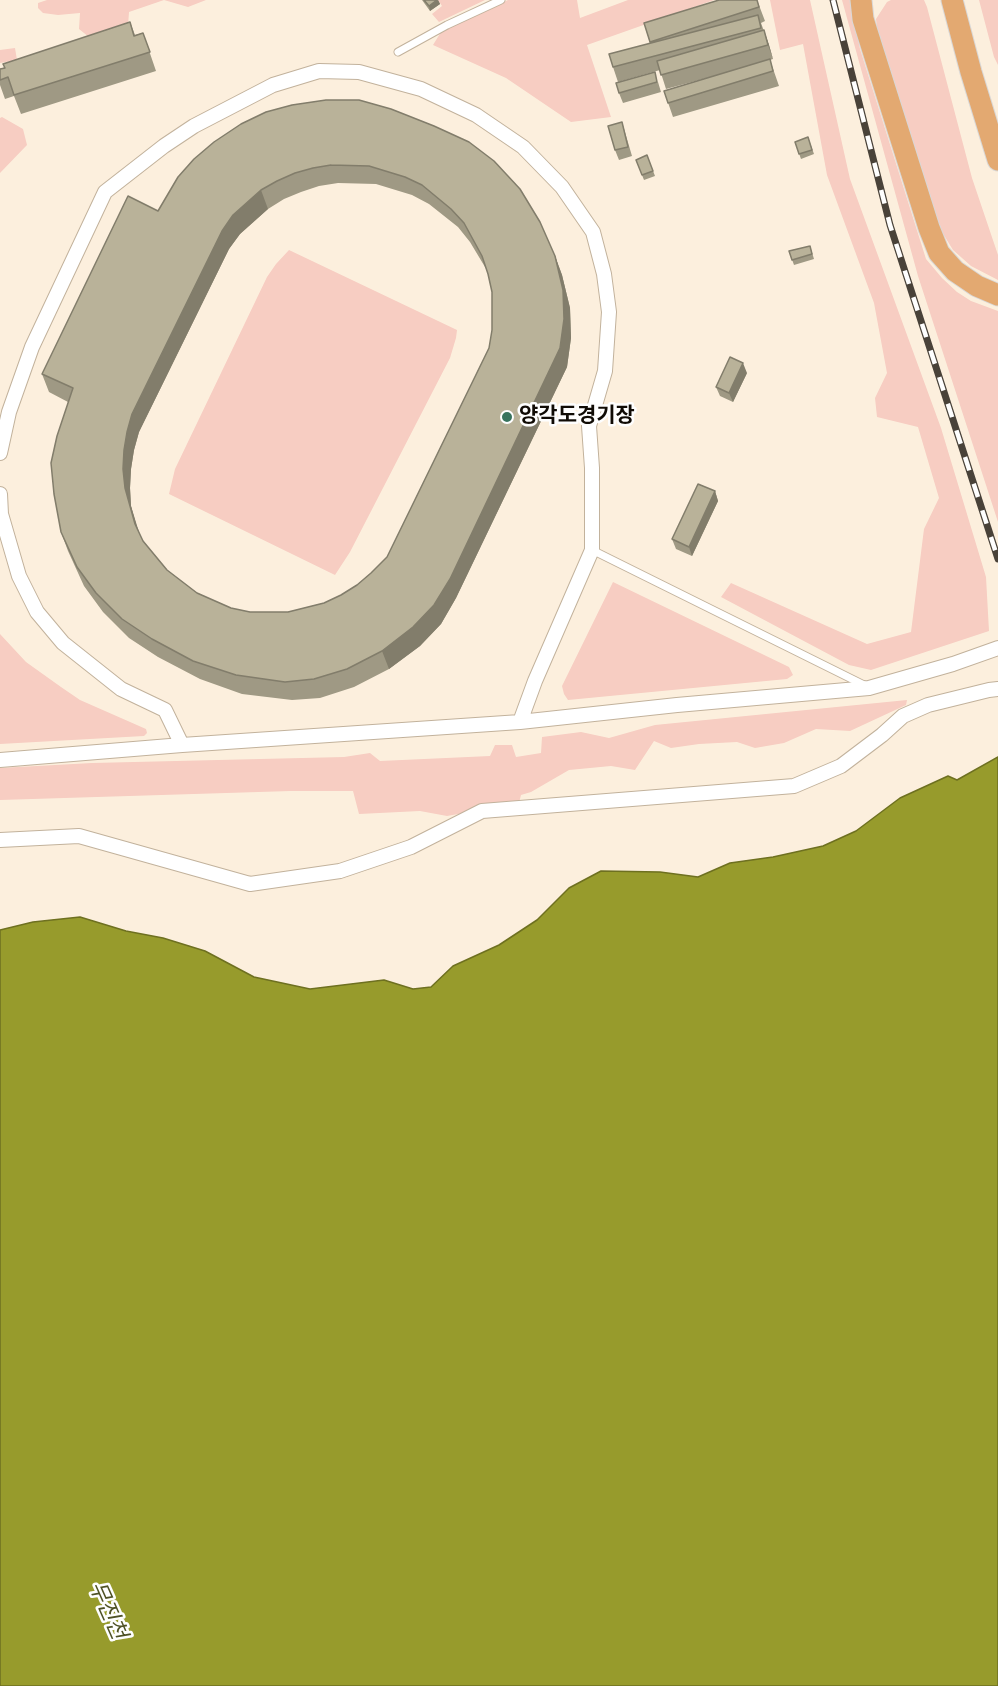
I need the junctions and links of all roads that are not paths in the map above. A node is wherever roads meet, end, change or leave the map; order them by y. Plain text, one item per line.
1 (501, 0) edge
2 (875, 0) edge
3 (952, 0) edge
4 (862, 9) edge
5 (398, 52) dead end
6 (971, 72) junction
7 (998, 105) edge
8 (998, 160) edge
9 (998, 295) edge
10 (0, 453) edge
11 (0, 494) edge
12 (592, 550) junction
13 (998, 648) edge
14 (869, 688) junction
15 (998, 689) edge
16 (520, 722) junction
17 (182, 745) junction
18 (0, 760) edge
19 (0, 840) edge

1 - 5 lane
2 - 4 main road
3 - 6 main road
4 - 9 main road
6 - 7 main road
6 - 8 main road
10 - 12 street
11 - 17 street
12 - 14 lane
12 - 16 street
13 - 14 street
14 - 16 street
15 - 19 street
16 - 17 street
17 - 18 street

